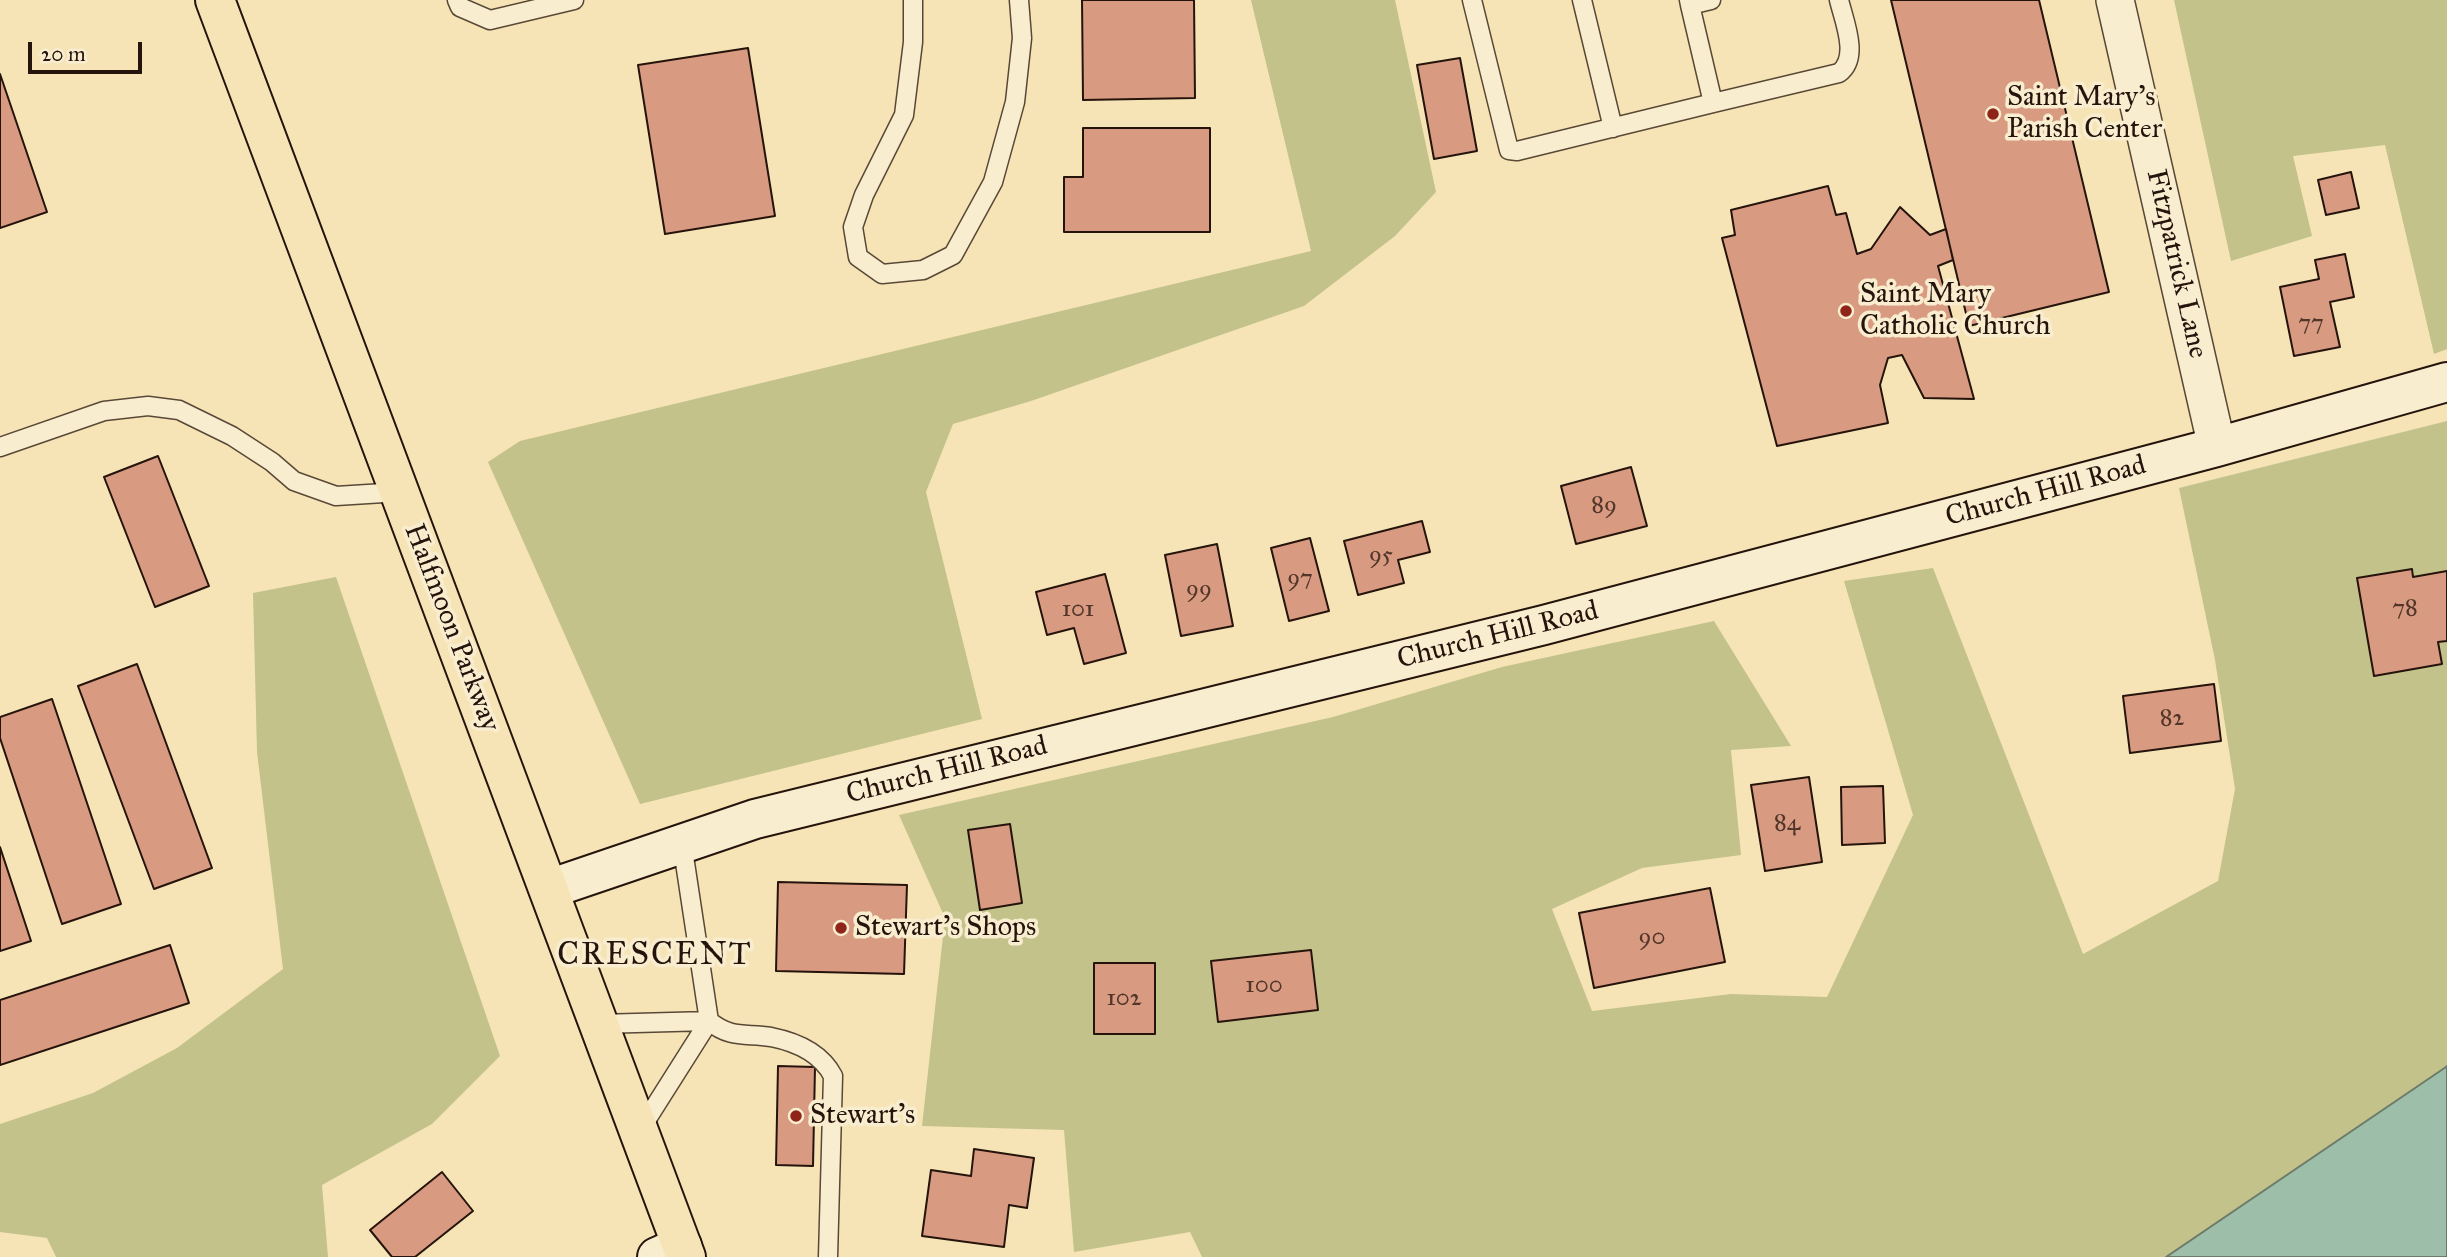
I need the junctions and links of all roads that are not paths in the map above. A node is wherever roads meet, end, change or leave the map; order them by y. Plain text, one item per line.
1 (215, 0) edge
2 (457, 0) edge
3 (574, 0) edge
4 (913, 0) edge
5 (1019, 0) edge
6 (1472, 0) edge
7 (1582, 0) edge
8 (1711, 0) edge
9 (1839, 0) edge
10 (2115, 0) edge
11 (1690, 2) edge
12 (1713, 103) junction
13 (1613, 128) junction
14 (2447, 382) edge
15 (0, 447) edge
16 (2217, 447) junction
17 (400, 492) junction
18 (682, 843) junction
19 (549, 889) junction
20 (709, 1021) junction
21 (599, 1024) junction
22 (639, 1131) junction
23 (675, 1253) edge
24 (828, 1257) edge

1 - 17 main road, Halfmoon Parkway
2 - 3 lane
4 - 5 lane
6 - 13 lane
7 - 13 lane
8 - 11 lane
9 - 12 lane
10 - 16 street, Fitzpatrick Lane
11 - 12 lane
12 - 13 lane
14 - 16 street, Church Hill Road
15 - 17 lane
16 - 18 street, Church Hill Road
17 - 19 main road, Halfmoon Parkway
18 - 19 street, Church Hill Road
18 - 20 lane
19 - 21 main road, Halfmoon Parkway
20 - 21 lane
20 - 22 lane
20 - 24 lane
21 - 22 main road, Halfmoon Parkway
22 - 23 main road, Halfmoon Parkway

